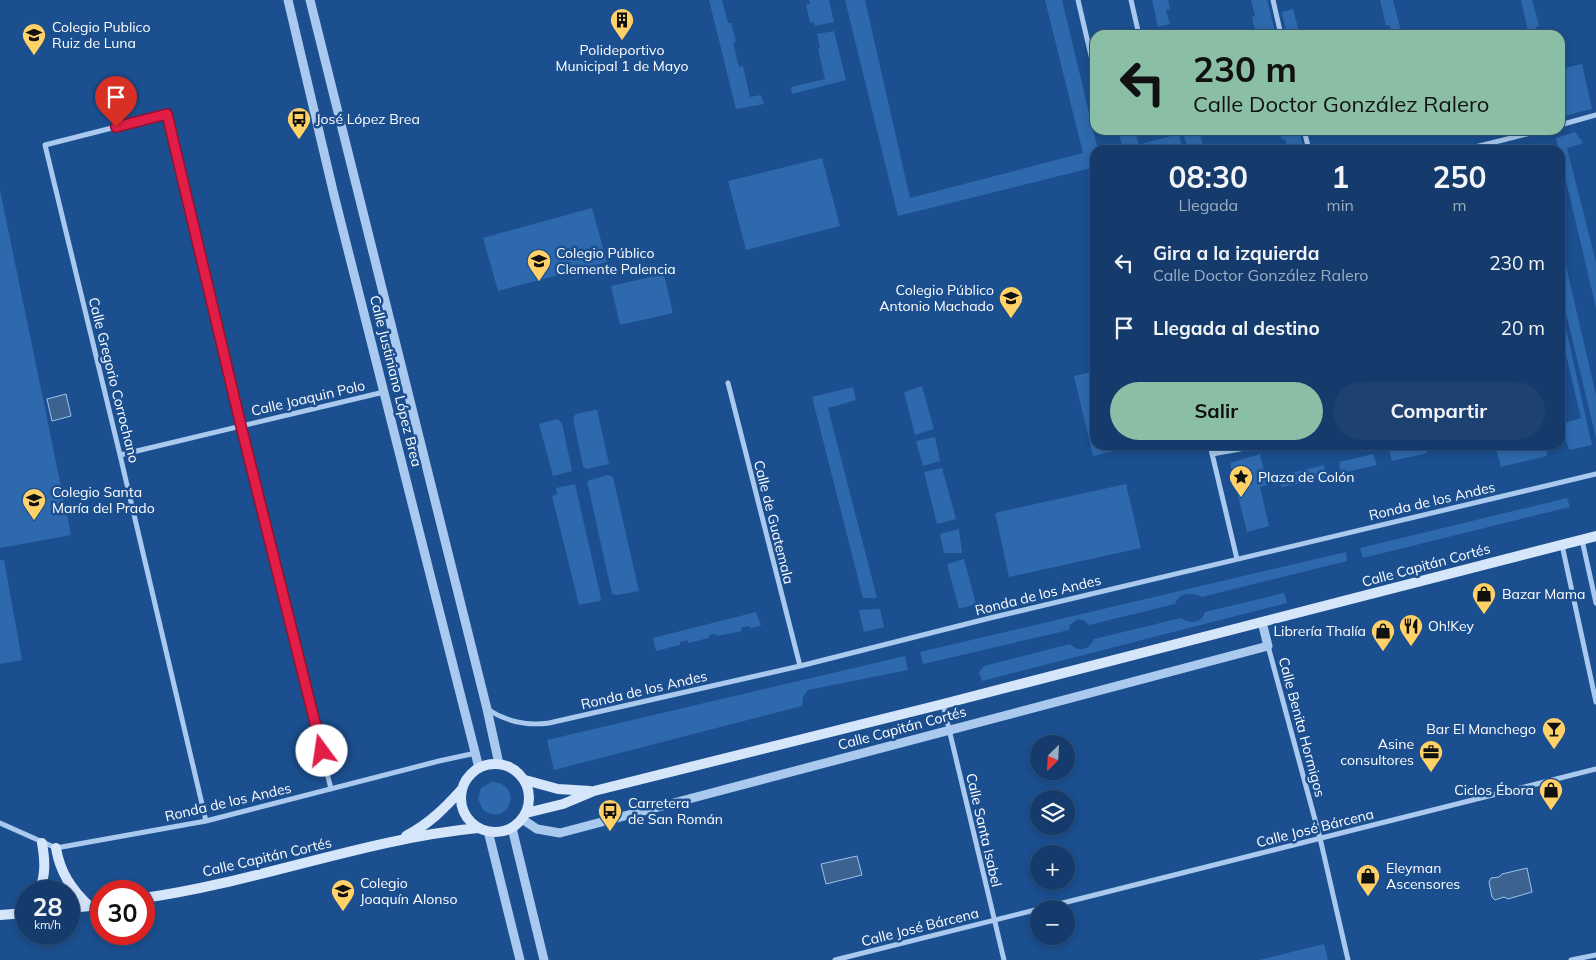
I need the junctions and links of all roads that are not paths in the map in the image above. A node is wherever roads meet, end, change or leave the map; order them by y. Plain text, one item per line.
1 (288, 0) edge
2 (310, 0) edge
3 (1078, 0) edge
4 (1131, 0) edge
5 (1273, 0) edge
6 (1138, 30) edge
7 (1280, 30) edge
8 (1090, 52) edge
9 (1596, 115) edge
10 (1565, 124) edge
11 (1523, 135) edge
12 (1483, 145) edge
13 (728, 382) dead end
14 (385, 392) junction
15 (241, 426) junction
16 (1211, 450) edge
17 (1231, 450) edge
18 (1212, 454) junction
19 (120, 455) junction
20 (1596, 474) edge
21 (1596, 536) edge
22 (1582, 540) junction
23 (1562, 544) junction
24 (1237, 559) junction
25 (1596, 603) edge
26 (1262, 622) junction
27 (1268, 646) junction
28 (800, 666) junction
29 (1596, 702) edge
30 (943, 704) junction
31 (487, 709) junction
32 (950, 730) junction
33 (476, 753) junction
34 (499, 764) junction
35 (479, 768) junction
36 (1596, 769) edge
37 (524, 780) junction
38 (331, 789) junction
39 (462, 789) junction
40 (594, 791) junction
41 (524, 816) junction
42 (206, 820) junction
43 (0, 823) edge
44 (512, 828) junction
45 (483, 830) junction
46 (1320, 838) junction
47 (396, 841) junction
48 (42, 843) junction
49 (56, 848) junction
50 (42, 880) edge
51 (155, 896) edge
52 (1075, 900) edge
53 (89, 906) joint
54 (80, 907) edge
55 (1030, 911) edge
56 (15, 914) edge
57 (0, 916) edge
58 (994, 920) junction
59 (1596, 954) edge
60 (520, 960) edge
61 (544, 960) edge
62 (835, 960) edge
63 (1004, 960) edge
64 (1348, 960) edge
65 (1571, 960) edge

1 - 14 street, Calle Justiniano López Brea
2 - 31 street, Calle Justiniano López Brea
3 - 8 street
4 - 6 street
5 - 7 street
9 - 10 street
11 - 12 street
13 - 28 street, Calle de Guatemala
14 - 15 street, Calle Joaquin Polo
14 - 33 street, Calle Justiniano López Brea
15 - 19 street, Calle Joaquin Polo
15 - 19 street, Calle Gregorio Corrochano
15 - 38 street
16 - 18 street
17 - 18 street
18 - 24 street
19 - 42 street, Calle Gregorio Corrochano
20 - 24 street, Ronda de los Andes
21 - 22 main road, Calle Capitán Cortés
22 - 23 main road, Calle Capitán Cortés
22 - 25 street
23 - 26 main road, Calle Capitán Cortés
23 - 29 street
24 - 28 street, Ronda de los Andes
26 - 27 street
26 - 30 main road, Calle Capitán Cortés
27 - 32 street, Calle Capitán Cortés
27 - 46 street, Calle Benita Hormigos
28 - 31 street, Ronda de los Andes
30 - 32 street, Calle Santa Isabel
30 - 40 main road, Calle Capitán Cortés
31 - 34 street, Calle Justiniano López Brea
32 - 41 street, Calle Capitán Cortés
32 - 58 street, Calle Santa Isabel
33 - 35 street, Calle Justiniano López Brea
33 - 38 street, Ronda de los Andes
34 - 35 main road
34 - 37 main road, Calle Capitán Cortés
35 - 39 main road, Calle Capitán Cortés
36 - 46 street, Calle José Bárcena
37 - 40 main road, Calle Capitán Cortés
37 - 41 main road
38 - 42 street, Ronda de los Andes
39 - 45 main road
39 - 47 main road, Calle Capitán Cortés
40 - 41 main road, Calle Capitán Cortés
41 - 44 main road, Calle Capitán Cortés
42 - 49 street, Ronda de los Andes
43 - 48 street
44 - 45 main road, Calle Capitán Cortés
44 - 61 street
45 - 47 main road, Calle Capitán Cortés
45 - 60 street
46 - 52 street, Calle José Bárcena
46 - 64 street, Calle Benita Hormigos
47 - 51 main road, Calle Capitán Cortés
48 - 49 street
48 - 50 main road
49 - 53 main road
53 - 54 main road
55 - 58 street, Calle José Bárcena
56 - 57 main road
58 - 62 street, Calle José Bárcena
58 - 63 street, Calle Santa Isabel
59 - 65 street

